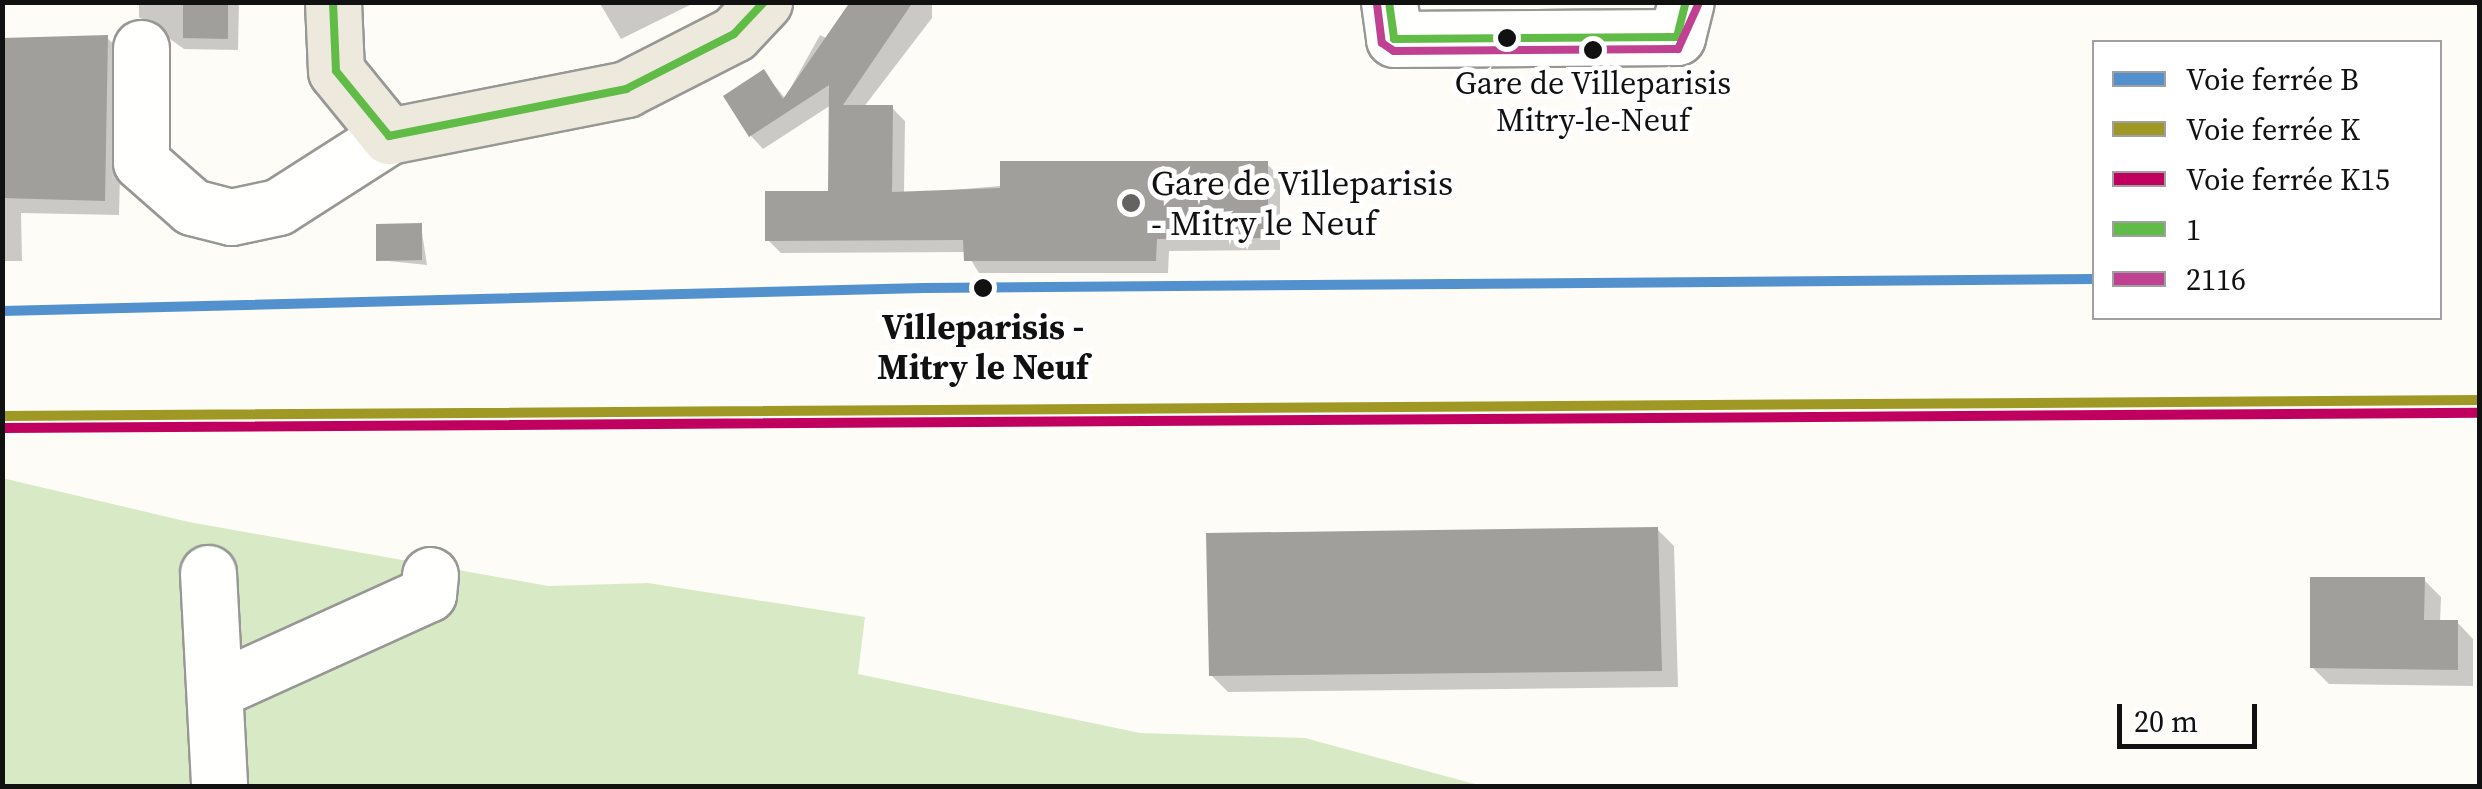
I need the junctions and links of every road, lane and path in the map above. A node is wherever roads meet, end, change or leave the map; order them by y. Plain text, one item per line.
1 (333, 2) edge
2 (764, 2) edge
3 (1389, 2) edge
4 (1686, 2) edge
5 (142, 48) dead end
6 (389, 136) junction
7 (208, 574) dead end
8 (430, 575) dead end
9 (216, 690) junction
10 (219, 785) edge

1 - 6 main road
2 - 6 main road
3 - 4 street
5 - 6 street
7 - 9 street
8 - 9 street
9 - 10 street

